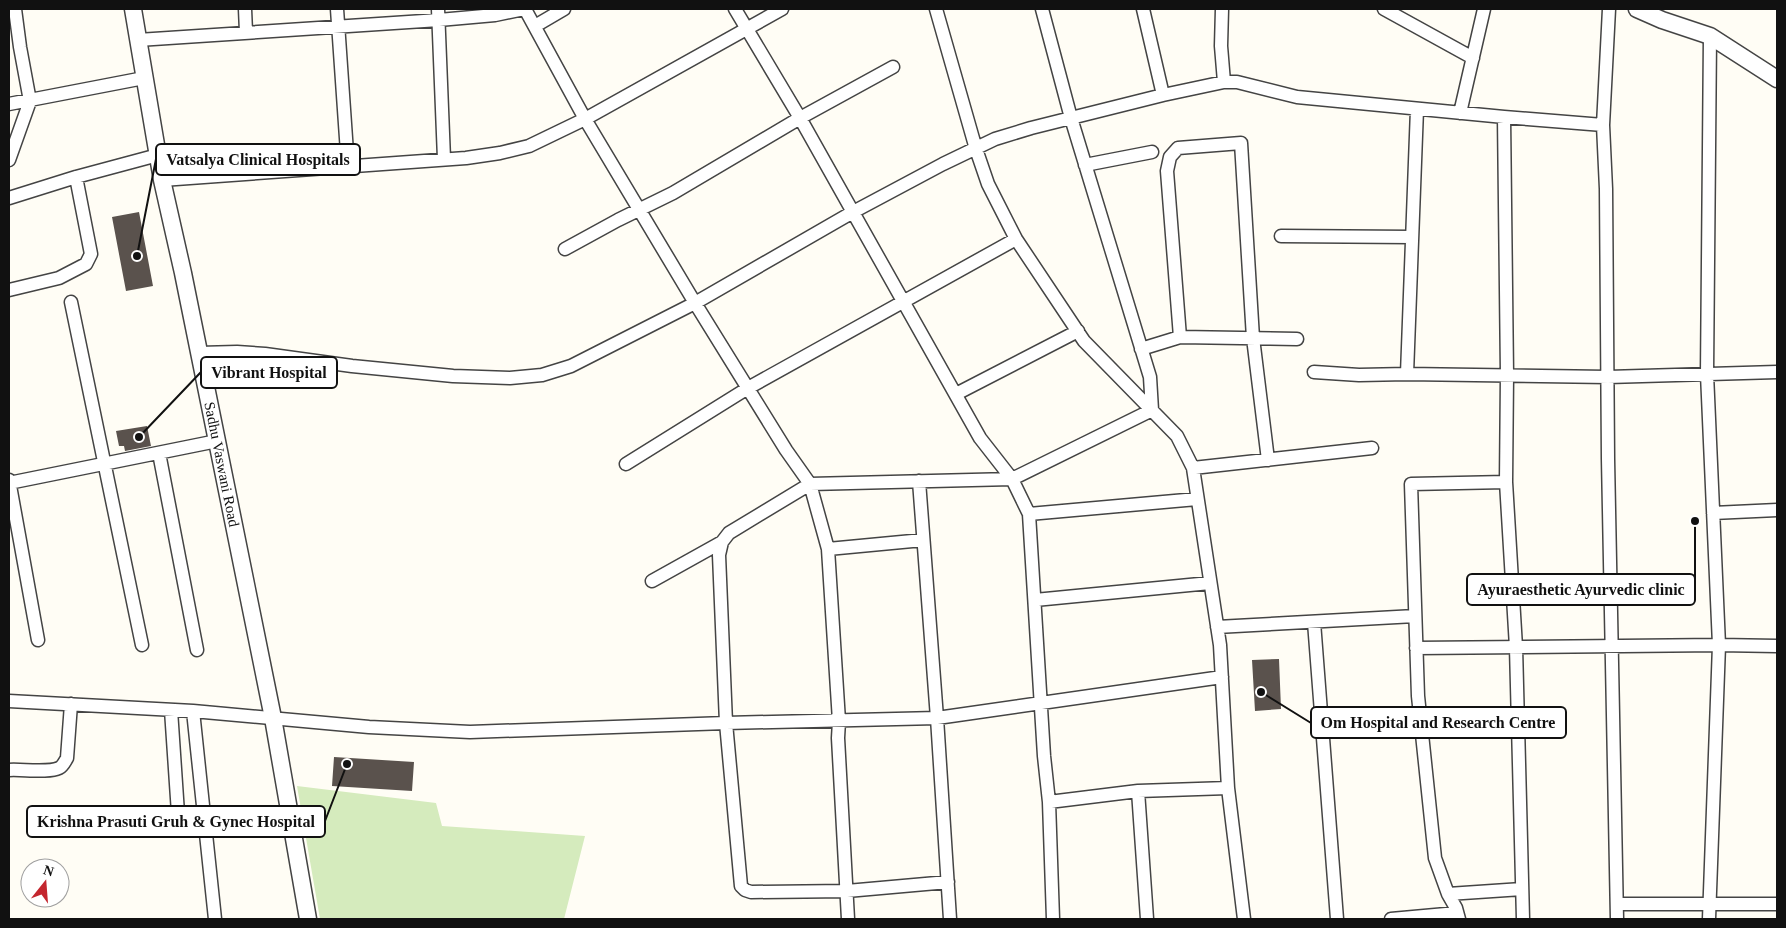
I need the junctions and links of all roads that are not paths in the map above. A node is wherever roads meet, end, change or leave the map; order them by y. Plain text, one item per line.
1 (15, 9) edge
2 (132, 9) edge
3 (245, 9) edge
4 (338, 9) edge
5 (524, 9) edge
6 (563, 9) edge
7 (735, 9) edge
8 (782, 9) edge
9 (936, 9) edge
10 (1042, 9) edge
11 (1143, 9) edge
12 (1222, 9) edge
13 (1384, 9) edge
14 (1484, 9) edge
15 (1609, 9) edge
16 (1637, 9) edge
17 (439, 14) edge
18 (1664, 14) edge
19 (535, 26) junction
20 (338, 28) junction
21 (746, 29) junction
22 (246, 32) junction
23 (1710, 36) junction
24 (138, 40) junction
25 (1473, 58) junction
26 (893, 67) dead end
27 (144, 78) junction
28 (1777, 79) edge
29 (1224, 82) junction
30 (1163, 95) junction
31 (30, 101) junction
32 (9, 104) edge
33 (1417, 108) junction
34 (1460, 113) junction
35 (1504, 117) junction
36 (800, 118) junction
37 (1071, 118) junction
38 (585, 119) junction
39 (1603, 125) junction
40 (976, 149) junction
41 (1152, 152) dead end
42 (158, 155) junction
43 (9, 160) edge
44 (444, 160) junction
45 (1085, 165) junction
46 (348, 167) junction
47 (76, 177) junction
48 (162, 180) junction
49 (9, 198) edge
50 (640, 210) junction
51 (853, 212) junction
52 (1281, 236) dead end
53 (1412, 237) junction
54 (1016, 239) junction
55 (565, 249) dead end
56 (9, 290) edge
57 (71, 302) dead end
58 (695, 303) junction
59 (903, 303) junction
60 (1078, 331) junction
61 (1180, 337) junction
62 (1253, 338) junction
63 (1297, 339) dead end
64 (1141, 349) junction
65 (200, 353) junction
66 (1314, 372) dead end
67 (1777, 372) edge
68 (1407, 374) junction
69 (1707, 374) junction
70 (1507, 375) junction
71 (1608, 377) junction
72 (748, 388) junction
73 (956, 394) junction
74 (1152, 410) junction
75 (217, 441) junction
76 (1372, 448) dead end
77 (159, 453) junction
78 (1268, 460) junction
79 (104, 464) junction
80 (626, 464) dead end
81 (1193, 468) junction
82 (1012, 479) junction
83 (919, 481) junction
84 (9, 482) edge
85 (1506, 482) junction
86 (810, 484) junction
87 (1197, 498) junction
88 (1777, 510) edge
89 (1713, 513) junction
90 (1029, 514) junction
91 (923, 540) junction
92 (722, 542) junction
93 (828, 549) junction
94 (652, 580) dead end
95 (1210, 583) junction
96 (1035, 600) junction
97 (1415, 616) junction
98 (1314, 622) junction
99 (1218, 627) junction
100 (38, 640) dead end
101 (142, 645) dead end
102 (1719, 645) junction
103 (1612, 646) junction
104 (1777, 646) edge
105 (1516, 647) junction
106 (1416, 648) junction
107 (197, 650) dead end
108 (1222, 676) junction
109 (9, 701) edge
110 (1041, 703) junction
111 (71, 704) junction
112 (171, 710) junction
113 (193, 711) junction
114 (273, 718) junction
115 (937, 718) junction
116 (839, 721) junction
117 (726, 723) junction
118 (9, 770) edge
119 (1228, 788) junction
120 (1138, 791) junction
121 (1049, 802) junction
122 (179, 828) dead end
123 (948, 882) junction
124 (1522, 889) junction
125 (847, 891) junction
126 (1448, 894) junction
127 (1617, 904) junction
128 (1709, 904) junction
129 (1777, 904) edge
130 (1458, 916) edge
131 (215, 919) edge
132 (308, 919) edge
133 (848, 919) edge
134 (950, 919) edge
135 (1053, 919) edge
136 (1147, 919) edge
137 (1244, 919) edge
138 (1336, 919) edge
139 (1392, 919) edge
140 (1523, 919) edge
141 (1617, 919) edge
142 (1709, 919) edge

1 - 31 street
2 - 24 street, Sadhu Vaswani Road
3 - 22 street
4 - 20 street
5 - 17 street
5 - 19 street
6 - 19 street
7 - 21 street
8 - 21 street
9 - 40 street
10 - 37 street
11 - 30 street
12 - 29 street
13 - 25 street
14 - 25 street
15 - 39 street
16 - 18 street
17 - 20 street
17 - 44 street
18 - 23 street
19 - 38 street
20 - 22 street
20 - 46 street
21 - 36 street
21 - 38 street
22 - 24 street
23 - 28 street
23 - 69 street
24 - 27 street, Sadhu Vaswani Road
25 - 34 street
26 - 36 street
27 - 31 street
27 - 42 street, Sadhu Vaswani Road
29 - 30 street
29 - 33 street
30 - 37 street
31 - 32 street
31 - 43 street
33 - 34 street
33 - 53 street
34 - 35 street
35 - 39 street
35 - 70 street
36 - 50 street
36 - 51 street
37 - 40 street
37 - 45 street
38 - 44 street
38 - 50 street
39 - 71 street
40 - 51 street
40 - 54 street
41 - 45 street
42 - 47 street
42 - 48 street, Sadhu Vaswani Road
44 - 46 street
45 - 64 street
46 - 48 street
47 - 49 street
47 - 56 street
48 - 65 street, Sadhu Vaswani Road
50 - 55 street
50 - 58 street
51 - 58 street
51 - 59 street
52 - 53 street
53 - 68 street
54 - 59 street
54 - 60 street
57 - 79 street
58 - 65 street
58 - 72 street
59 - 72 street
59 - 73 street
60 - 73 street
60 - 74 street
61 - 62 street
61 - 62 street
61 - 64 street
62 - 63 street
62 - 78 street
64 - 74 street
65 - 75 street, Sadhu Vaswani Road
66 - 68 street
67 - 69 street
68 - 70 street
69 - 71 street
69 - 89 street
70 - 71 street
70 - 85 street
71 - 103 street
72 - 80 street
72 - 86 street
73 - 82 street
74 - 81 street
74 - 82 street
75 - 77 street
75 - 114 street, Sadhu Vaswani Road
76 - 78 street
77 - 79 street
77 - 107 street
78 - 81 street
79 - 84 street
79 - 101 street
81 - 87 street
82 - 83 street
82 - 90 street
83 - 86 street
83 - 91 street
84 - 100 street
85 - 97 street
85 - 105 street
86 - 92 street
86 - 93 street
87 - 90 street
87 - 95 street
88 - 89 street
89 - 102 street
90 - 96 street
91 - 93 street
91 - 115 street
92 - 94 street
92 - 117 street
93 - 116 street
95 - 96 street
95 - 99 street
96 - 110 street
97 - 98 street
97 - 106 street
98 - 99 street
98 - 138 street
99 - 108 street
102 - 103 street
102 - 104 street
102 - 128 street
103 - 105 street
103 - 127 street
105 - 106 street
105 - 124 street
106 - 126 street
108 - 110 street
108 - 119 street
109 - 111 street
110 - 115 street
110 - 121 street
111 - 112 street
111 - 118 street
112 - 113 street
112 - 122 street
113 - 114 street
113 - 131 street
114 - 117 street
114 - 132 street, Sadhu Vaswani Road
115 - 116 street
115 - 123 street
116 - 117 street
116 - 125 street
117 - 125 street
119 - 120 street
119 - 137 street
120 - 121 street
120 - 136 street
121 - 135 street
123 - 125 street
123 - 134 street
124 - 126 street
124 - 140 street
125 - 133 street
126 - 130 street
127 - 128 street
127 - 141 street
128 - 129 street
128 - 142 street
130 - 139 street

